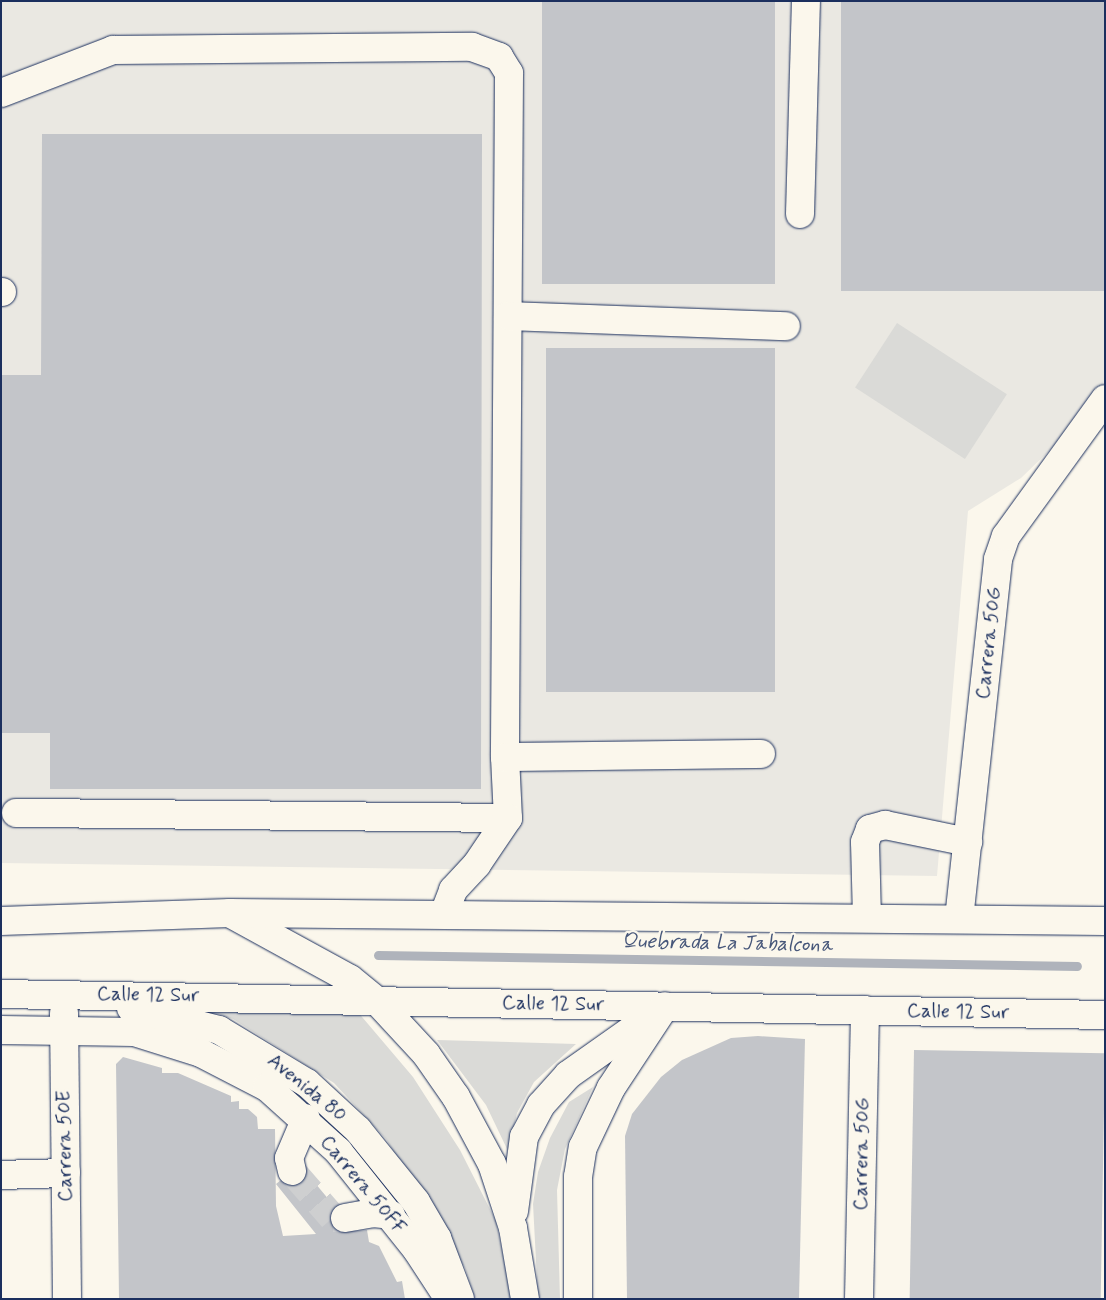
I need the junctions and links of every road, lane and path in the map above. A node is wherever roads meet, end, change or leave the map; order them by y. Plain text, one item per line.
1 (806, 1) edge
2 (1, 93) edge
3 (800, 214) dead end
4 (508, 316) junction
5 (786, 326) dead end
6 (1105, 399) edge
7 (761, 754) dead end
8 (505, 757) junction
9 (16, 813) dead end
10 (508, 818) junction
11 (968, 842) junction
12 (230, 913) junction
13 (444, 914) junction
14 (867, 918) junction
15 (959, 919) junction
16 (1, 920) edge
17 (1105, 921) edge
18 (1, 994) edge
19 (64, 994) junction
20 (376, 1000) junction
21 (665, 1006) junction
22 (865, 1010) junction
23 (1105, 1015) edge
24 (1, 1030) edge
25 (64, 1030) junction
26 (306, 1118) junction
27 (292, 1172) tunnel mouth
28 (66, 1173) junction
29 (1, 1175) edge
30 (391, 1216) junction
31 (345, 1218) tunnel mouth
32 (513, 1228) junction
33 (67, 1299) edge
34 (449, 1299) edge
35 (460, 1299) edge
36 (525, 1299) edge
37 (578, 1299) edge
38 (859, 1299) edge

1 - 3 main road
2 - 4 main road
4 - 5 main road
4 - 8 main road
6 - 11 main road, Carrera 50G
7 - 8 main road
8 - 10 main road
9 - 10 main road
10 - 13 main road
11 - 14 main road
11 - 15 main road, Carrera 50G
12 - 13 main road
12 - 16 main road
12 - 20 main road
13 - 14 main road
14 - 15 main road
15 - 17 main road
18 - 19 main road, Calle 12 Sur
19 - 20 main road, Calle 12 Sur
19 - 25 main road, Carrera 50E
19 - 35 main road, Avenida 80
20 - 21 main road, Calle 12 Sur
20 - 32 main road
21 - 22 main road, Calle 12 Sur
21 - 32 main road
21 - 37 main road
22 - 23 main road, Calle 12 Sur
22 - 38 main road, Carrera 50G
24 - 25 main road
25 - 26 main road, Carrera 50FF
25 - 28 main road, Carrera 50E
26 - 27 main road
26 - 30 main road, Carrera 50FF
28 - 29 main road
28 - 33 main road, Carrera 50E
30 - 31 main road
30 - 34 main road, Carrera 50FF
32 - 36 main road

